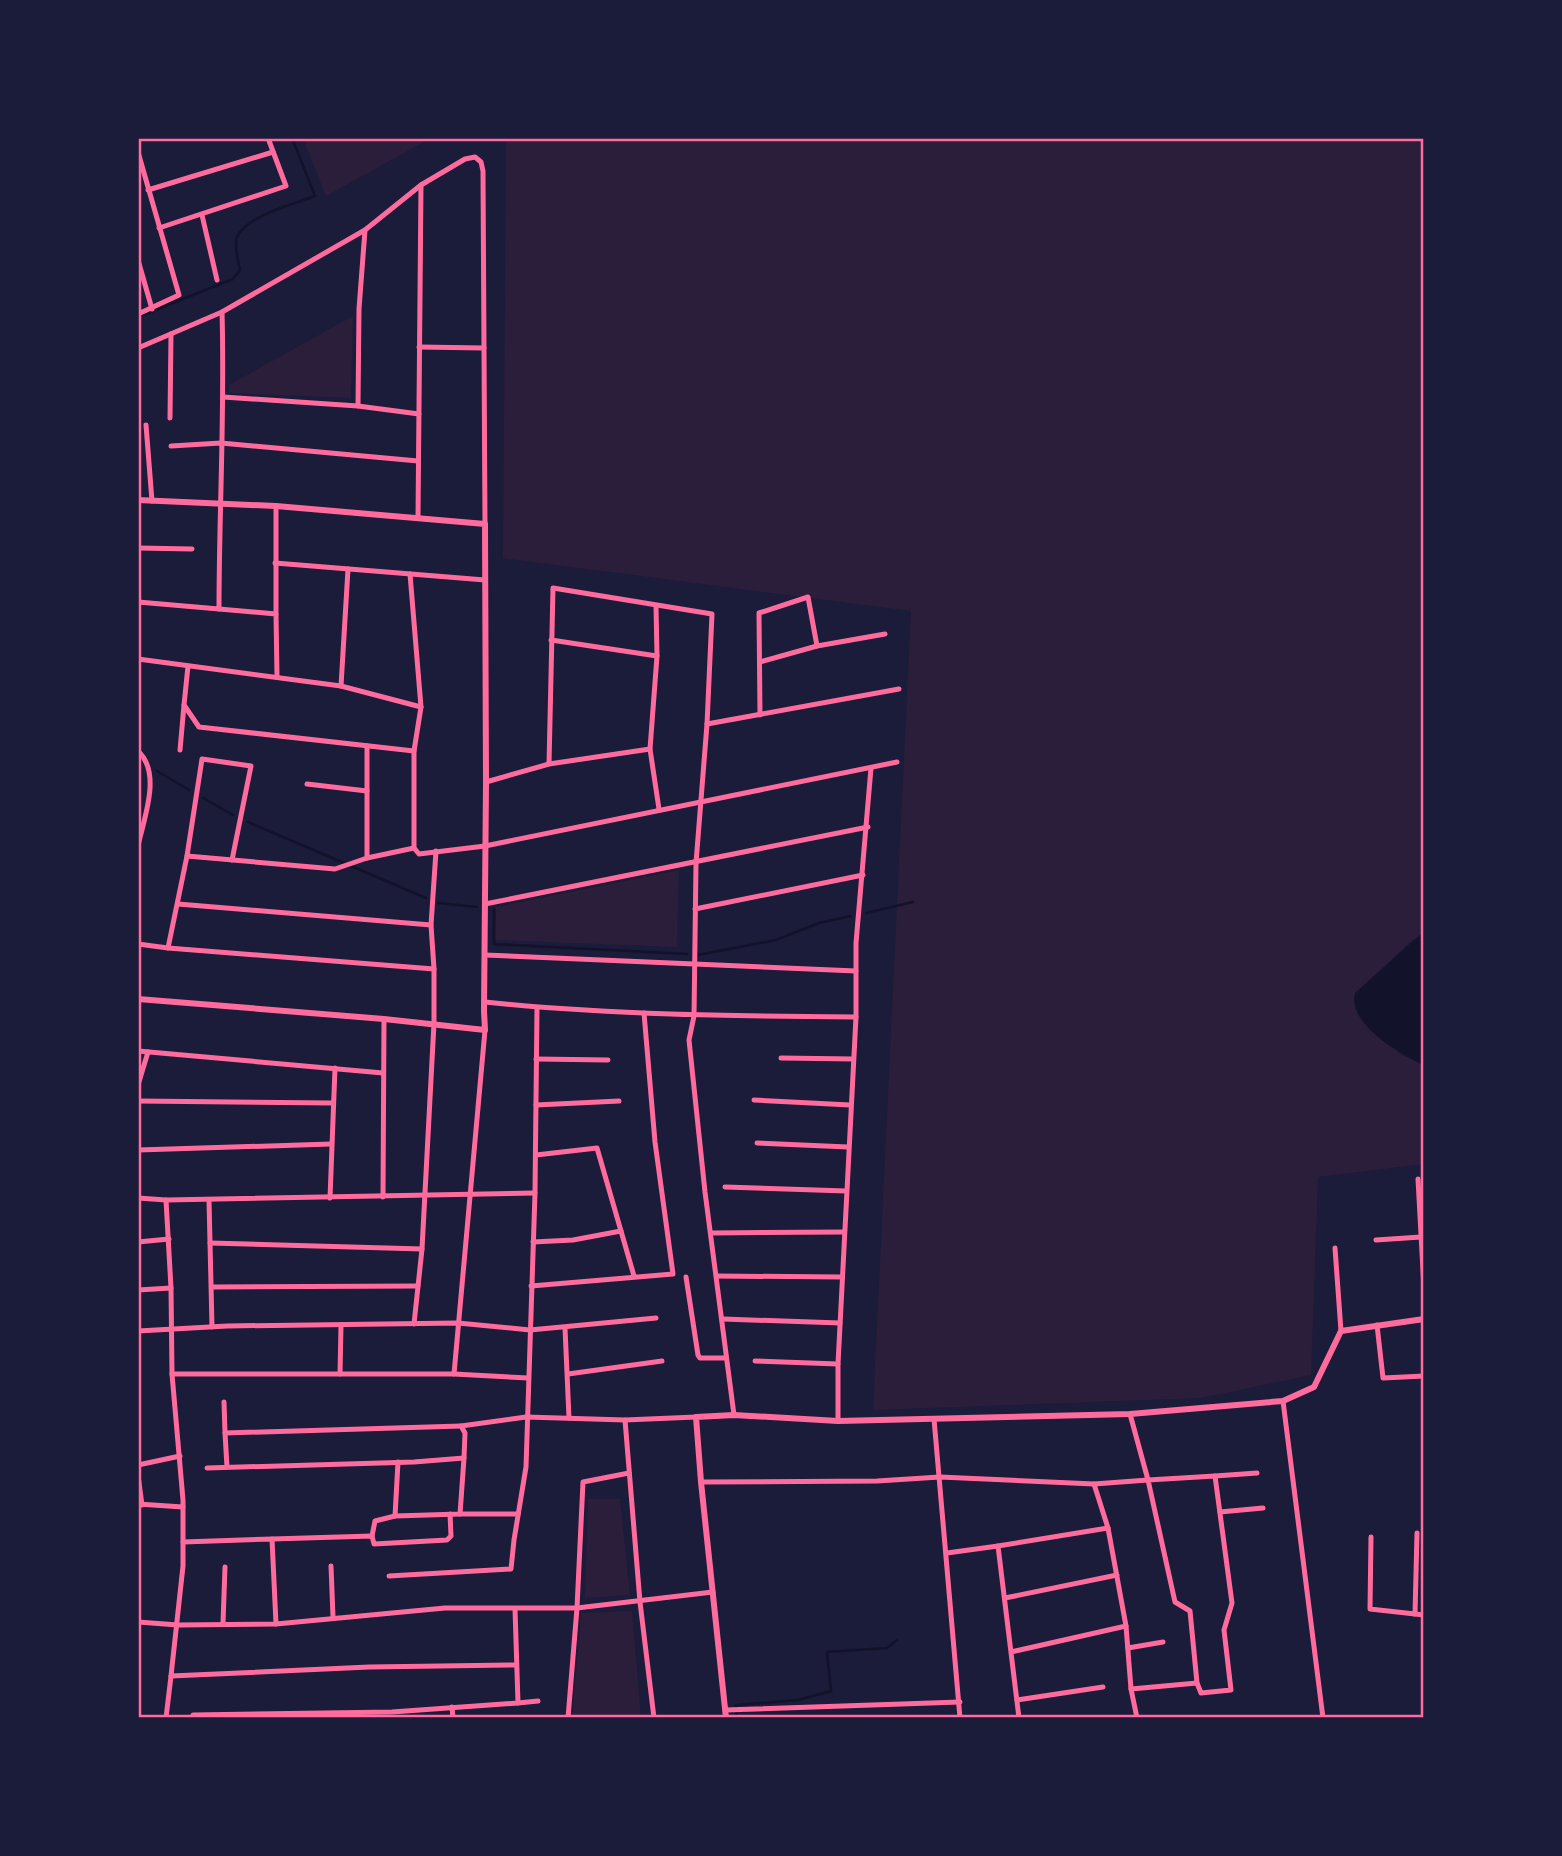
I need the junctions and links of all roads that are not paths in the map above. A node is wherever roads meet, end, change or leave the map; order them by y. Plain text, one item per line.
1 (268, 138) edge
2 (138, 152) edge
3 (273, 152) junction
4 (421, 185) junction
5 (148, 190) junction
6 (202, 215) junction
7 (159, 228) junction
8 (365, 230) junction
9 (138, 260) edge
10 (217, 280) dead end
11 (152, 309) junction
12 (222, 312) junction
13 (138, 314) edge
14 (171, 334) junction
15 (138, 348) edge
16 (419, 348) junction
17 (484, 348) junction
18 (223, 397) junction
19 (358, 405) junction
20 (419, 414) junction
21 (170, 418) dead end
22 (146, 425) dead end
23 (221, 443) junction
24 (171, 446) dead end
25 (418, 461) junction
26 (138, 500) edge
27 (152, 501) junction
28 (219, 505) junction
29 (276, 506) junction
30 (418, 518) junction
31 (485, 524) junction
32 (138, 548) edge
33 (192, 549) dead end
34 (275, 563) junction
35 (348, 569) junction
36 (410, 574) junction
37 (485, 580) junction
38 (138, 602) edge
39 (656, 606) junction
40 (219, 609) junction
41 (276, 614) junction
42 (886, 634) dead end
43 (551, 640) junction
44 (817, 646) junction
45 (657, 656) junction
46 (138, 659) edge
47 (760, 662) junction
48 (188, 666) junction
49 (277, 677) junction
50 (341, 686) junction
51 (899, 689) dead end
52 (184, 705) junction
53 (421, 707) junction
54 (760, 715) junction
55 (707, 724) junction
56 (368, 746) junction
57 (650, 749) junction
58 (180, 750) dead end
59 (138, 751) edge
60 (414, 751) junction
61 (897, 762) dead end
62 (549, 764) junction
63 (871, 768) junction
64 (486, 782) junction
65 (307, 784) dead end
66 (368, 791) junction
67 (700, 804) junction
68 (659, 809) junction
69 (868, 827) junction
70 (138, 846) edge
71 (485, 846) junction
72 (414, 848) junction
73 (436, 851) junction
74 (187, 856) junction
75 (368, 858) junction
76 (232, 860) junction
77 (696, 863) junction
78 (863, 876) junction
79 (178, 904) junction
80 (485, 904) junction
81 (695, 909) junction
82 (431, 925) junction
83 (138, 944) edge
84 (168, 948) junction
85 (485, 955) junction
86 (694, 966) junction
87 (434, 970) junction
88 (856, 971) junction
89 (138, 999) edge
90 (485, 1002) junction
91 (537, 1007) junction
92 (644, 1013) junction
93 (694, 1016) junction
94 (856, 1017) junction
95 (384, 1019) junction
96 (434, 1023) junction
97 (485, 1030) junction
98 (138, 1051) edge
99 (148, 1052) junction
100 (781, 1058) dead end
101 (536, 1059) junction
102 (853, 1059) junction
103 (608, 1060) dead end
104 (335, 1068) junction
105 (383, 1073) junction
106 (138, 1085) edge
107 (754, 1100) dead end
108 (138, 1101) edge
109 (619, 1101) dead end
110 (332, 1103) junction
111 (536, 1105) junction
112 (850, 1105) junction
113 (757, 1143) dead end
114 (331, 1144) junction
115 (848, 1147) junction
116 (138, 1150) edge
117 (536, 1154) junction
118 (1418, 1179) dead end
119 (725, 1187) dead end
120 (846, 1191) junction
121 (535, 1193) junction
122 (423, 1196) junction
123 (470, 1196) junction
124 (383, 1197) junction
125 (138, 1198) edge
126 (330, 1198) junction
127 (166, 1200) junction
128 (209, 1200) junction
129 (621, 1231) junction
130 (844, 1232) junction
131 (712, 1233) junction
132 (1421, 1237) junction
133 (169, 1239) junction
134 (1376, 1240) dead end
135 (138, 1242) edge
136 (210, 1242) junction
137 (533, 1242) junction
138 (1335, 1248) dead end
139 (422, 1249) junction
140 (634, 1276) junction
141 (717, 1276) junction
142 (686, 1277) dead end
143 (842, 1277) junction
144 (418, 1286) junction
145 (531, 1286) junction
146 (213, 1287) junction
147 (172, 1288) junction
148 (1424, 1289) edge
149 (138, 1290) edge
150 (656, 1318) dead end
151 (723, 1318) junction
152 (1424, 1319) edge
153 (458, 1323) junction
154 (840, 1323) junction
155 (414, 1324) junction
156 (341, 1325) junction
157 (1377, 1325) junction
158 (212, 1327) junction
159 (565, 1328) junction
160 (171, 1329) junction
161 (530, 1330) junction
162 (138, 1331) edge
163 (1341, 1331) junction
164 (726, 1358) junction
165 (662, 1361) dead end
166 (755, 1361) dead end
167 (838, 1364) junction
168 (172, 1374) junction
169 (340, 1374) junction
170 (454, 1374) junction
171 (568, 1374) junction
172 (1424, 1376) edge
173 (528, 1378) junction
174 (1283, 1401) junction
175 (224, 1402) dead end
176 (1130, 1414) junction
177 (734, 1415) junction
178 (526, 1417) junction
179 (696, 1417) junction
180 (569, 1418) junction
181 (934, 1419) junction
182 (625, 1420) junction
183 (838, 1421) junction
184 (461, 1426) junction
185 (225, 1433) junction
186 (180, 1456) junction
187 (464, 1458) junction
188 (398, 1462) junction
189 (138, 1465) edge
190 (227, 1467) junction
191 (207, 1468) dead end
192 (629, 1473) junction
193 (1257, 1473) dead end
194 (138, 1475) edge
195 (1215, 1476) junction
196 (940, 1477) junction
197 (1148, 1480) junction
198 (701, 1482) junction
199 (1094, 1484) junction
200 (140, 1504) edge
201 (183, 1507) junction
202 (1263, 1508) dead end
203 (1220, 1512) junction
204 (450, 1514) junction
205 (460, 1514) junction
206 (519, 1514) junction
207 (395, 1516) junction
208 (1108, 1528) junction
209 (1417, 1533) dead end
210 (372, 1536) junction
211 (1371, 1537) dead end
212 (272, 1539) junction
213 (183, 1542) junction
214 (998, 1546) junction
215 (947, 1553) junction
216 (331, 1566) dead end
217 (225, 1567) dead end
218 (1117, 1575) junction
219 (389, 1576) dead end
220 (713, 1591) junction
221 (1004, 1598) junction
222 (640, 1602) junction
223 (577, 1608) junction
224 (515, 1609) junction
225 (1415, 1614) junction
226 (1424, 1615) edge
227 (333, 1617) junction
228 (138, 1622) edge
229 (223, 1623) junction
230 (276, 1623) junction
231 (178, 1625) junction
232 (1126, 1626) junction
233 (1163, 1642) dead end
234 (1128, 1648) junction
235 (1011, 1652) junction
236 (516, 1665) junction
237 (172, 1676) junction
238 (1197, 1683) junction
239 (1102, 1687) dead end
240 (1131, 1689) junction
241 (1017, 1700) junction
242 (538, 1701) dead end
243 (960, 1702) junction
244 (518, 1703) junction
245 (452, 1707) junction
246 (728, 1712) edge
247 (166, 1718) edge
248 (192, 1718) edge
249 (453, 1718) edge
250 (568, 1718) edge
251 (654, 1718) edge
252 (960, 1718) edge
253 (1019, 1718) edge
254 (1137, 1718) edge
255 (1324, 1718) edge

1 - 3 street
2 - 5 street
3 - 5 street
3 - 6 street
4 - 8 street
4 - 16 street
4 - 17 street
5 - 7 street
6 - 7 street
6 - 10 street
7 - 11 street
8 - 12 street
8 - 19 street
9 - 11 street
11 - 13 street
12 - 14 street
12 - 18 street
14 - 15 street
14 - 21 street
16 - 17 street
16 - 20 street
17 - 31 street
18 - 19 street
18 - 23 street
19 - 20 street
20 - 25 street
22 - 27 street
23 - 24 street
23 - 25 street
23 - 28 street
25 - 30 street
26 - 27 street
27 - 28 street
28 - 29 street
28 - 40 street
29 - 30 street
29 - 34 street
30 - 31 street
31 - 37 street
32 - 33 street
34 - 35 street
34 - 41 street
35 - 36 street
35 - 50 street
36 - 37 street
36 - 53 street
37 - 64 street
38 - 40 street
39 - 43 street
39 - 45 street
39 - 55 street
40 - 41 street
41 - 49 street
42 - 44 street
43 - 45 street
43 - 62 street
44 - 47 street
44 - 47 street
45 - 57 street
46 - 48 street
47 - 54 street
48 - 49 street
48 - 52 street
49 - 50 street
50 - 53 street
51 - 54 street
52 - 56 street
52 - 58 street
53 - 60 street
54 - 55 street
55 - 67 street
56 - 60 street
56 - 66 street
57 - 62 street
57 - 68 street
59 - 70 street
60 - 72 street
61 - 63 street
62 - 64 street
63 - 67 street
63 - 69 street
64 - 71 street
65 - 66 street
66 - 75 street
67 - 68 street
67 - 77 street
68 - 71 street
69 - 77 street
69 - 78 street
71 - 73 street
71 - 80 street
72 - 73 street
72 - 75 street
73 - 82 street
74 - 76 street
74 - 76 street
74 - 79 street
75 - 76 street
77 - 80 street
77 - 81 street
78 - 81 street
78 - 88 street
79 - 82 street
79 - 84 street
80 - 85 street
81 - 86 street
82 - 87 street
83 - 84 street
84 - 87 street
85 - 86 street
85 - 90 street
86 - 88 street
86 - 93 street
87 - 96 street
88 - 94 street
89 - 95 street
90 - 91 street
90 - 97 street
91 - 92 street
91 - 101 street
92 - 93 street
92 - 140 street
93 - 94 street
93 - 131 street
94 - 102 street
95 - 96 street
95 - 105 street
96 - 97 street
96 - 122 street
97 - 123 street
98 - 99 street
99 - 104 street
99 - 106 street
100 - 102 street
101 - 103 street
101 - 111 street
102 - 112 street
104 - 105 street
104 - 110 street
105 - 124 street
107 - 112 street
108 - 110 street
109 - 111 street
110 - 114 street
111 - 117 street
112 - 115 street
113 - 115 street
114 - 116 street
114 - 126 street
115 - 120 street
117 - 121 street
117 - 129 street
118 - 132 street
119 - 120 street
120 - 130 street
121 - 123 street
121 - 137 street
122 - 123 street
122 - 124 street
122 - 139 street
123 - 153 street
124 - 126 street
125 - 127 street
126 - 128 street
127 - 128 street
127 - 133 street
128 - 136 street
129 - 137 street
129 - 140 street
130 - 131 street
130 - 143 street
131 - 141 street
132 - 134 street
132 - 148 street
133 - 135 street
133 - 147 street
136 - 139 street
136 - 146 street
137 - 145 street
138 - 163 street
139 - 144 street
140 - 145 street
141 - 143 street
141 - 151 street
142 - 164 street
143 - 154 street
144 - 146 street
144 - 155 street
145 - 161 street
146 - 158 street
147 - 149 street
147 - 160 street
150 - 159 street
151 - 154 street
151 - 164 street
152 - 157 street
153 - 155 street
153 - 161 street
153 - 170 street
154 - 167 street
155 - 156 street
156 - 158 street
156 - 169 street
157 - 163 street
157 - 172 street
158 - 160 street
159 - 161 street
159 - 171 street
160 - 162 street
160 - 168 street
161 - 173 street
163 - 174 street
164 - 177 street
165 - 171 street
166 - 167 street
167 - 183 street
168 - 169 street
168 - 186 street
169 - 170 street
170 - 173 street
171 - 180 street
173 - 178 street
174 - 176 street
174 - 255 street
175 - 185 street
176 - 181 street
176 - 197 street
177 - 179 street
177 - 183 street
178 - 180 street
178 - 184 street
178 - 206 street
179 - 182 street
179 - 198 street
180 - 182 street
181 - 183 street
181 - 196 street
182 - 192 street
184 - 185 street
184 - 187 street
185 - 190 street
186 - 189 street
186 - 201 street
187 - 188 street
187 - 205 street
188 - 190 street
188 - 207 street
190 - 191 street
192 - 222 street
192 - 223 street
193 - 195 street
194 - 200 street
195 - 197 street
195 - 203 street
196 - 198 street
196 - 199 street
196 - 215 street
197 - 199 street
197 - 238 street
198 - 220 street
199 - 208 street
200 - 201 street
201 - 213 street
202 - 203 street
203 - 238 street
204 - 205 street
204 - 207 street
204 - 210 street
205 - 206 street
206 - 219 street
207 - 210 street
208 - 214 street
208 - 218 street
209 - 225 street
210 - 212 street
211 - 225 street
212 - 213 street
212 - 230 street
213 - 231 street
214 - 215 street
214 - 221 street
215 - 243 street
216 - 227 street
217 - 229 street
218 - 221 street
218 - 232 street
220 - 222 street
220 - 246 street
221 - 235 street
222 - 223 street
222 - 251 street
223 - 224 street
223 - 250 street
224 - 227 street
224 - 236 street
225 - 226 street
227 - 230 street
228 - 231 street
229 - 230 street
229 - 231 street
231 - 237 street
232 - 234 street
232 - 235 street
233 - 234 street
234 - 240 street
235 - 241 street
236 - 237 street
236 - 244 street
237 - 247 street
238 - 240 street
239 - 241 street
240 - 254 street
241 - 253 street
242 - 244 street
243 - 246 street
243 - 252 street
244 - 245 street
245 - 248 street
245 - 249 street

